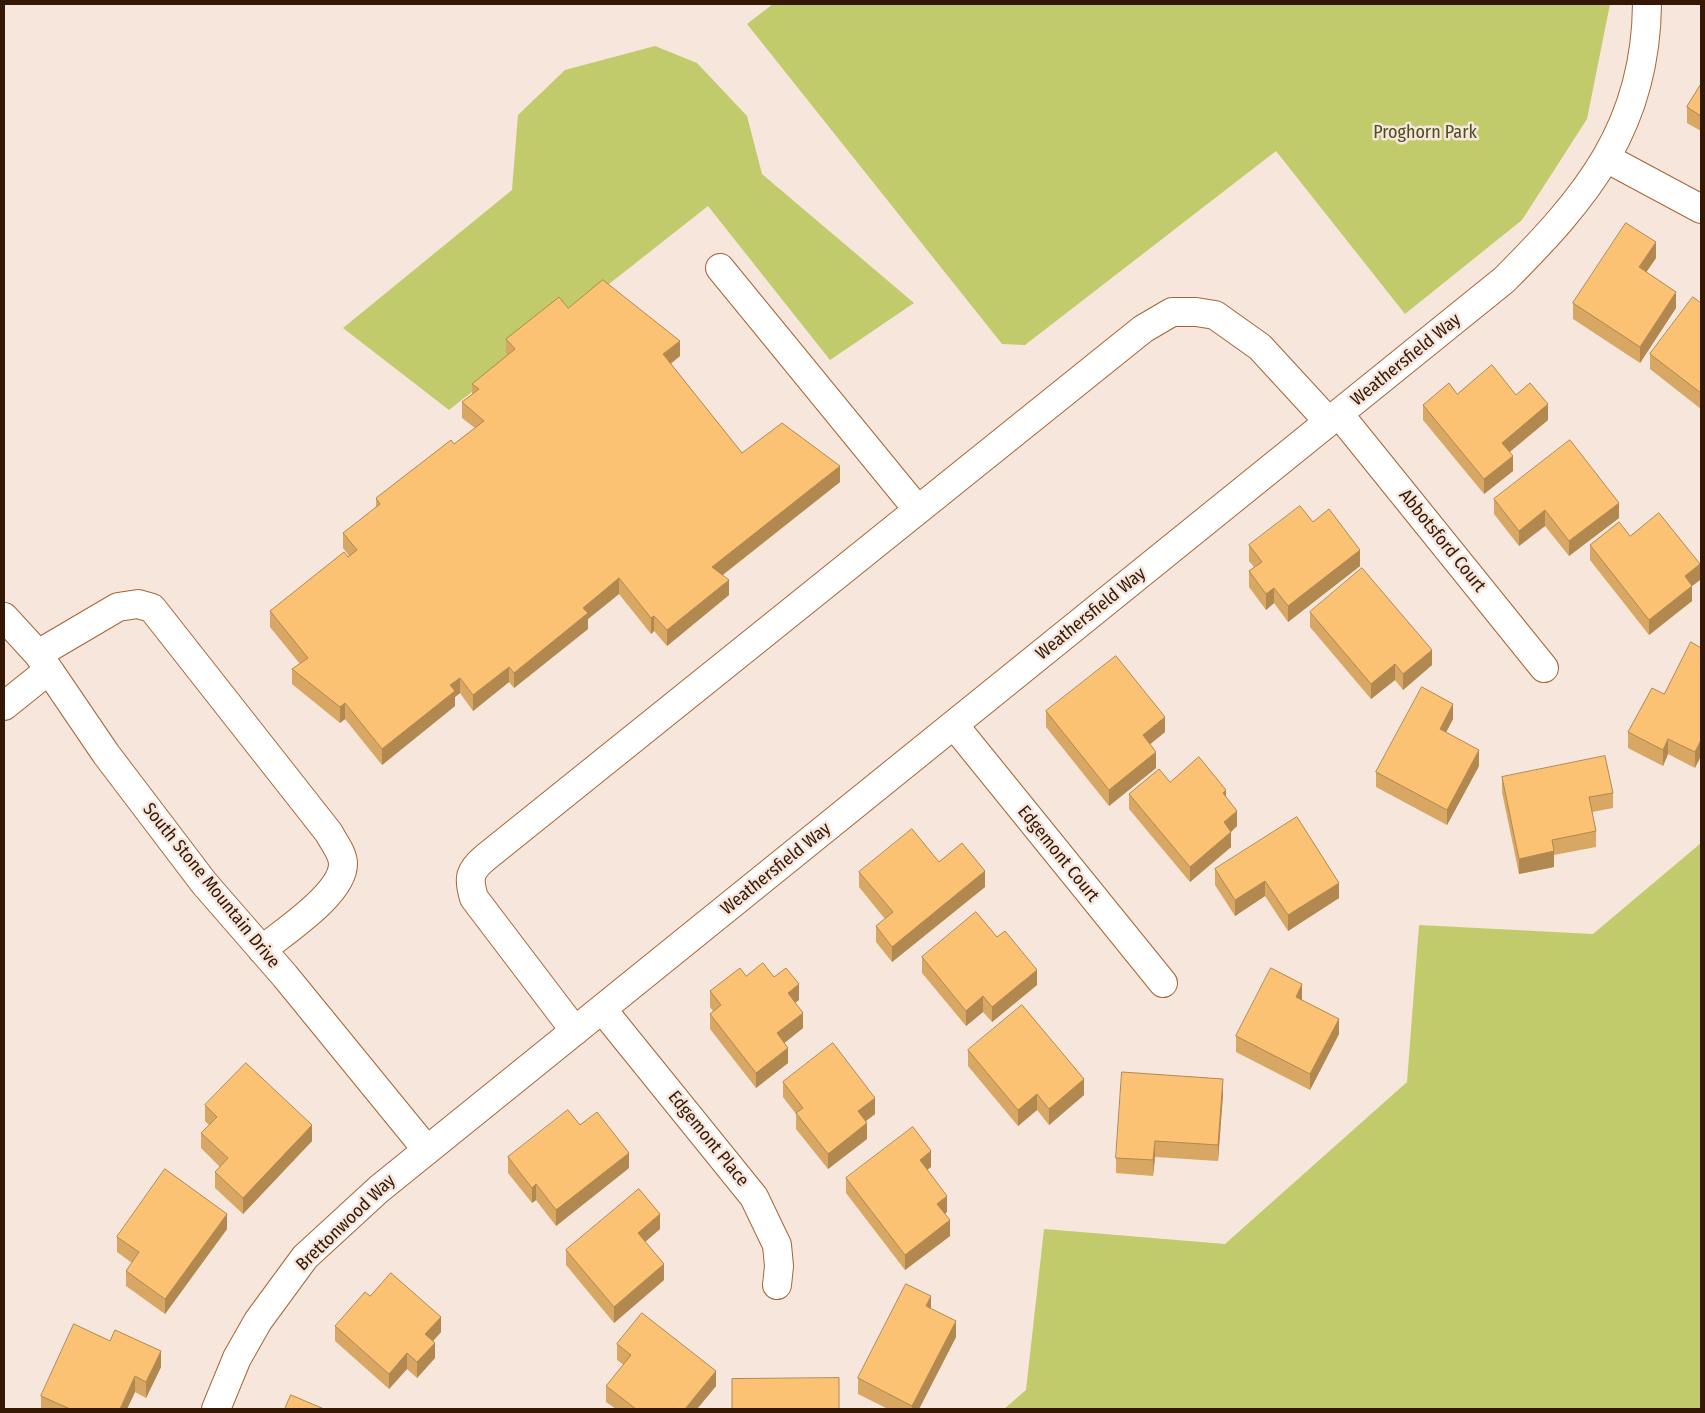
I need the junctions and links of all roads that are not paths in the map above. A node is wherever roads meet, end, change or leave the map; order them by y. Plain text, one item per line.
1 (1647, 4) edge
2 (1606, 158) junction
3 (1701, 209) edge
4 (720, 268) dead end
5 (1334, 418) junction
6 (918, 510) junction
7 (4, 617) edge
8 (44, 662) junction
9 (1544, 668) dead end
10 (4, 706) edge
11 (954, 724) junction
12 (262, 950) junction
13 (1163, 983) dead end
14 (602, 1009) junction
15 (575, 1031) junction
16 (427, 1150) junction
17 (777, 1285) dead end
18 (216, 1409) edge

1 - 2 street, Weathersfield Way
2 - 3 street
2 - 5 street, Weathersfield Way
4 - 6 street
5 - 6 street, Abbotsford Court
5 - 9 street, Abbotsford Court
5 - 11 street, Weathersfield Way
6 - 15 street, Abbotsford Court
7 - 8 street, South Stone Mountain Drive
8 - 10 street
8 - 12 street, South Stone Mountain Drive
8 - 12 street
11 - 13 street, Edgemont Court
11 - 14 street, Weathersfield Way
12 - 16 street, South Stone Mountain Drive
14 - 15 street, Weathersfield Way
14 - 17 street, Edgemont Place
15 - 16 street, Weathersfield Way
16 - 18 street, Brettonwood Way

